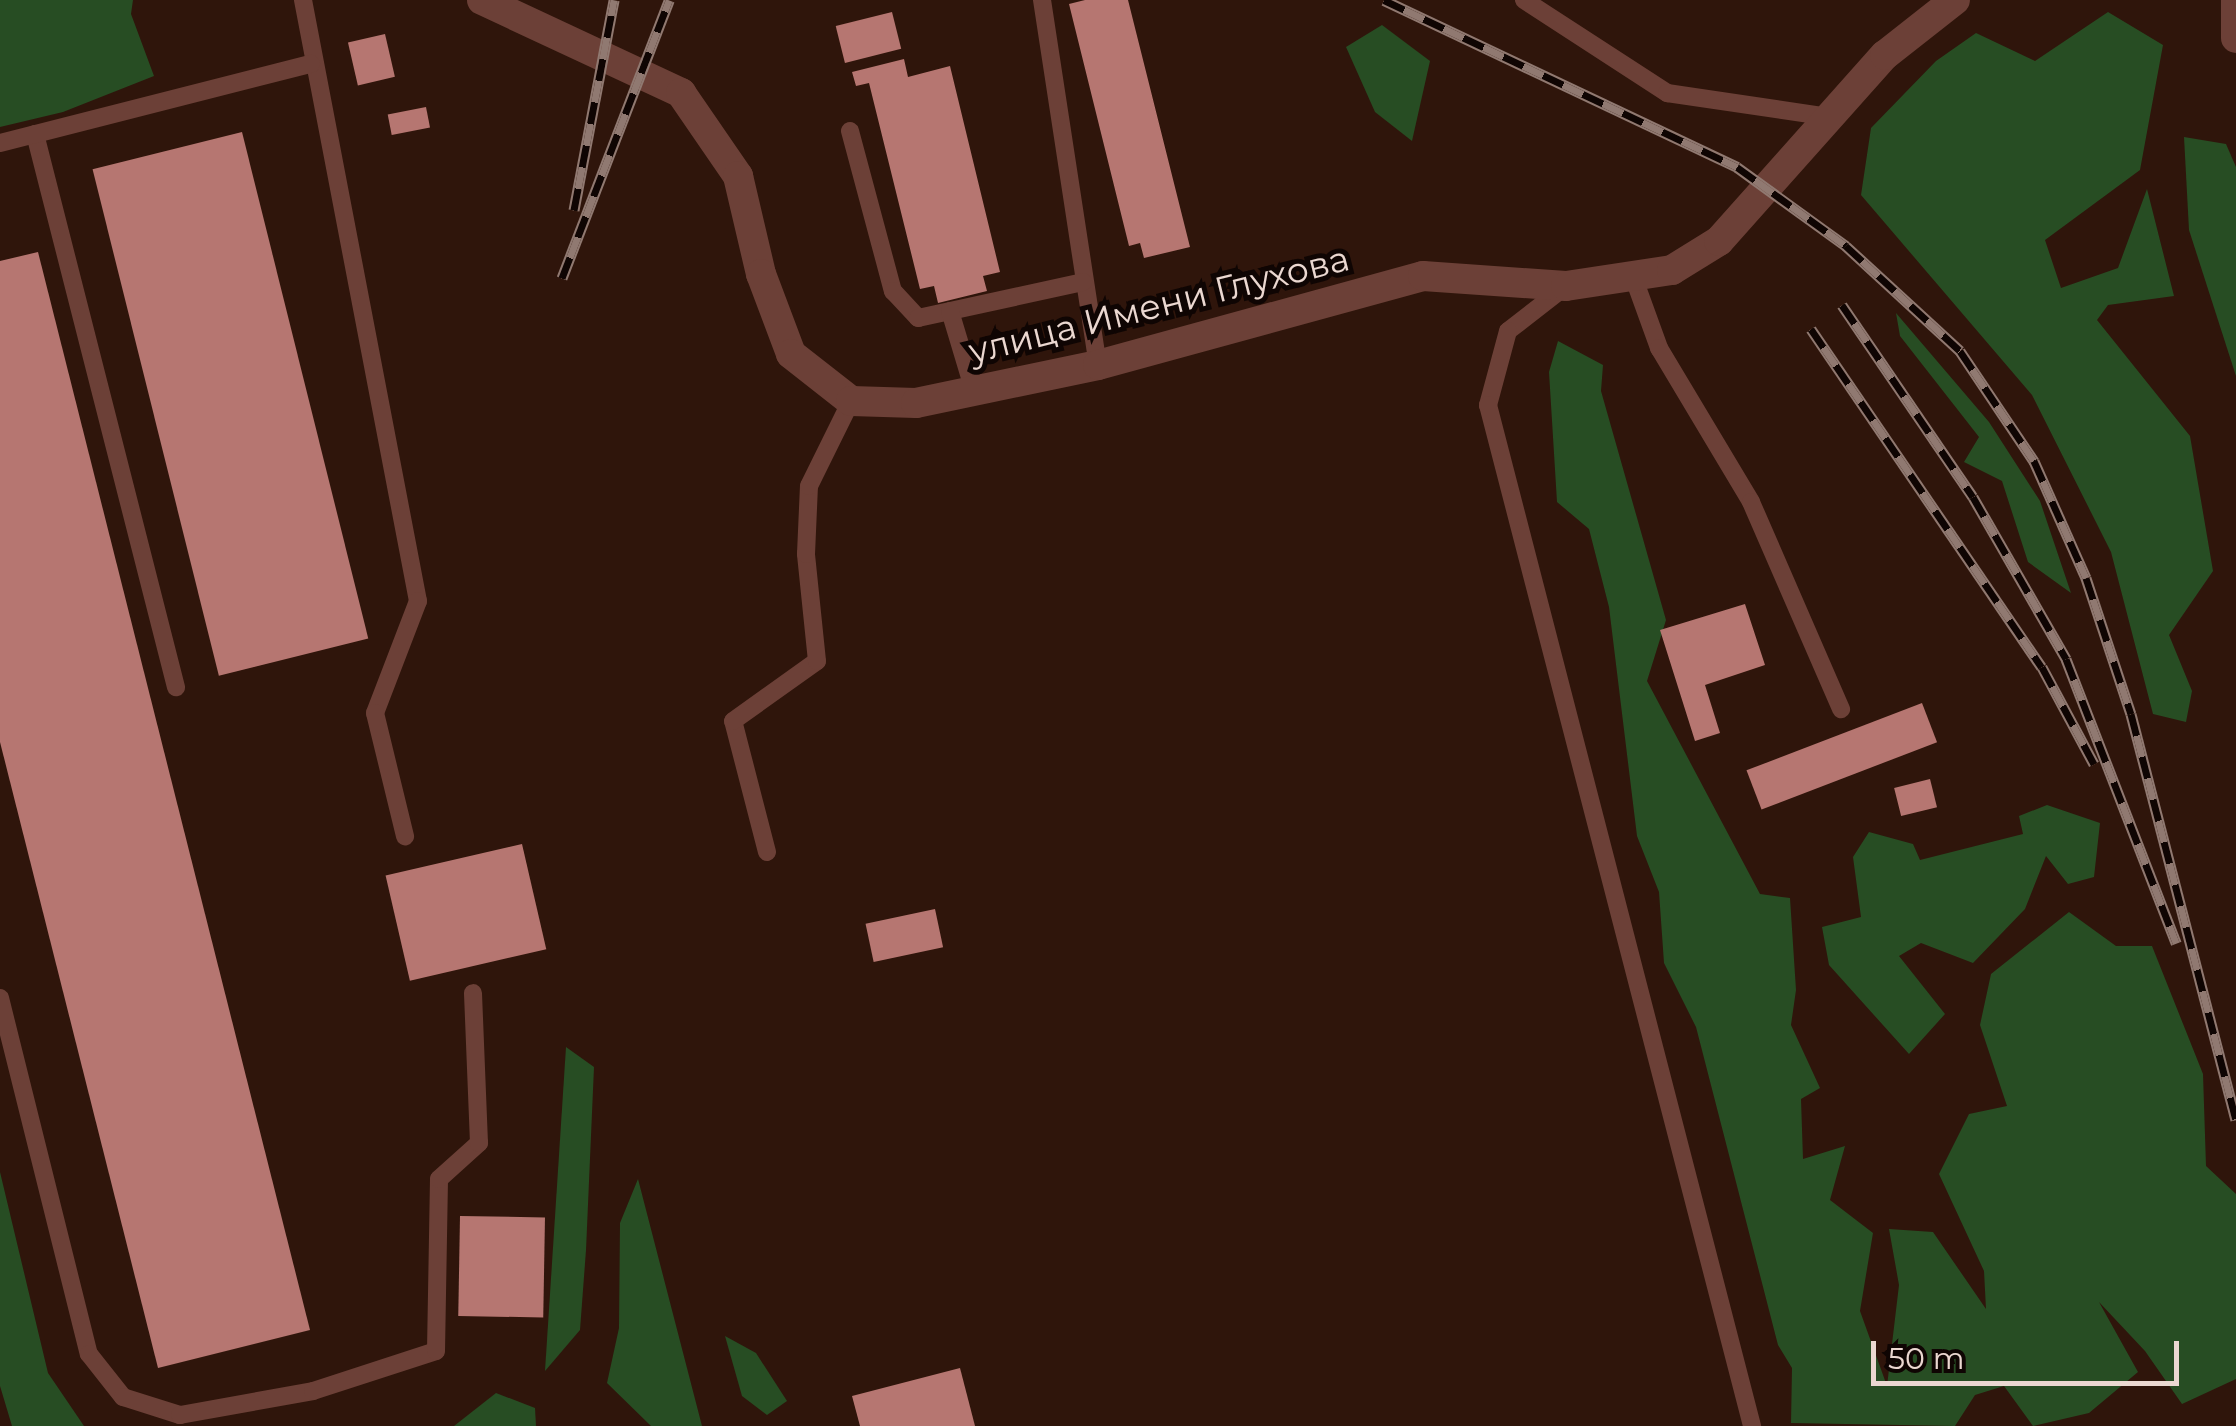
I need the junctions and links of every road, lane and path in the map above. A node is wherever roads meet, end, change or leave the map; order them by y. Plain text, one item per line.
1 (302, 0) edge
2 (482, 0) edge
3 (1042, 0) edge
4 (1524, 0) edge
5 (1955, 0) edge
6 (2236, 0) edge
7 (2236, 38) edge
8 (311, 64) junction
9 (1830, 117) junction
10 (850, 131) dead end
11 (35, 134) junction
12 (0, 143) edge
13 (1633, 276) junction
14 (1083, 282) junction
15 (1566, 286) junction
16 (950, 312) junction
17 (1098, 365) junction
18 (974, 391) junction
19 (851, 401) junction
20 (176, 688) dead end
21 (1841, 709) dead end
22 (405, 836) dead end
23 (767, 852) dead end
24 (473, 993) dead end
25 (0, 998) edge
26 (1752, 1426) edge

1 - 8 lane
2 - 19 street
3 - 14 lane
4 - 9 lane
5 - 9 street, улица Имени Глухова
6 - 7 street
8 - 11 lane
8 - 22 lane
9 - 13 street, улица Имени Глухова
10 - 16 lane
11 - 12 lane
11 - 20 lane
13 - 15 street, улица Имени Глухова
13 - 21 lane
14 - 16 lane
14 - 17 lane
15 - 17 street, улица Имени Глухова
15 - 26 lane
16 - 18 lane
17 - 18 street, улица Имени Глухова
18 - 19 street, улица Имени Глухова
19 - 23 lane
24 - 25 lane

